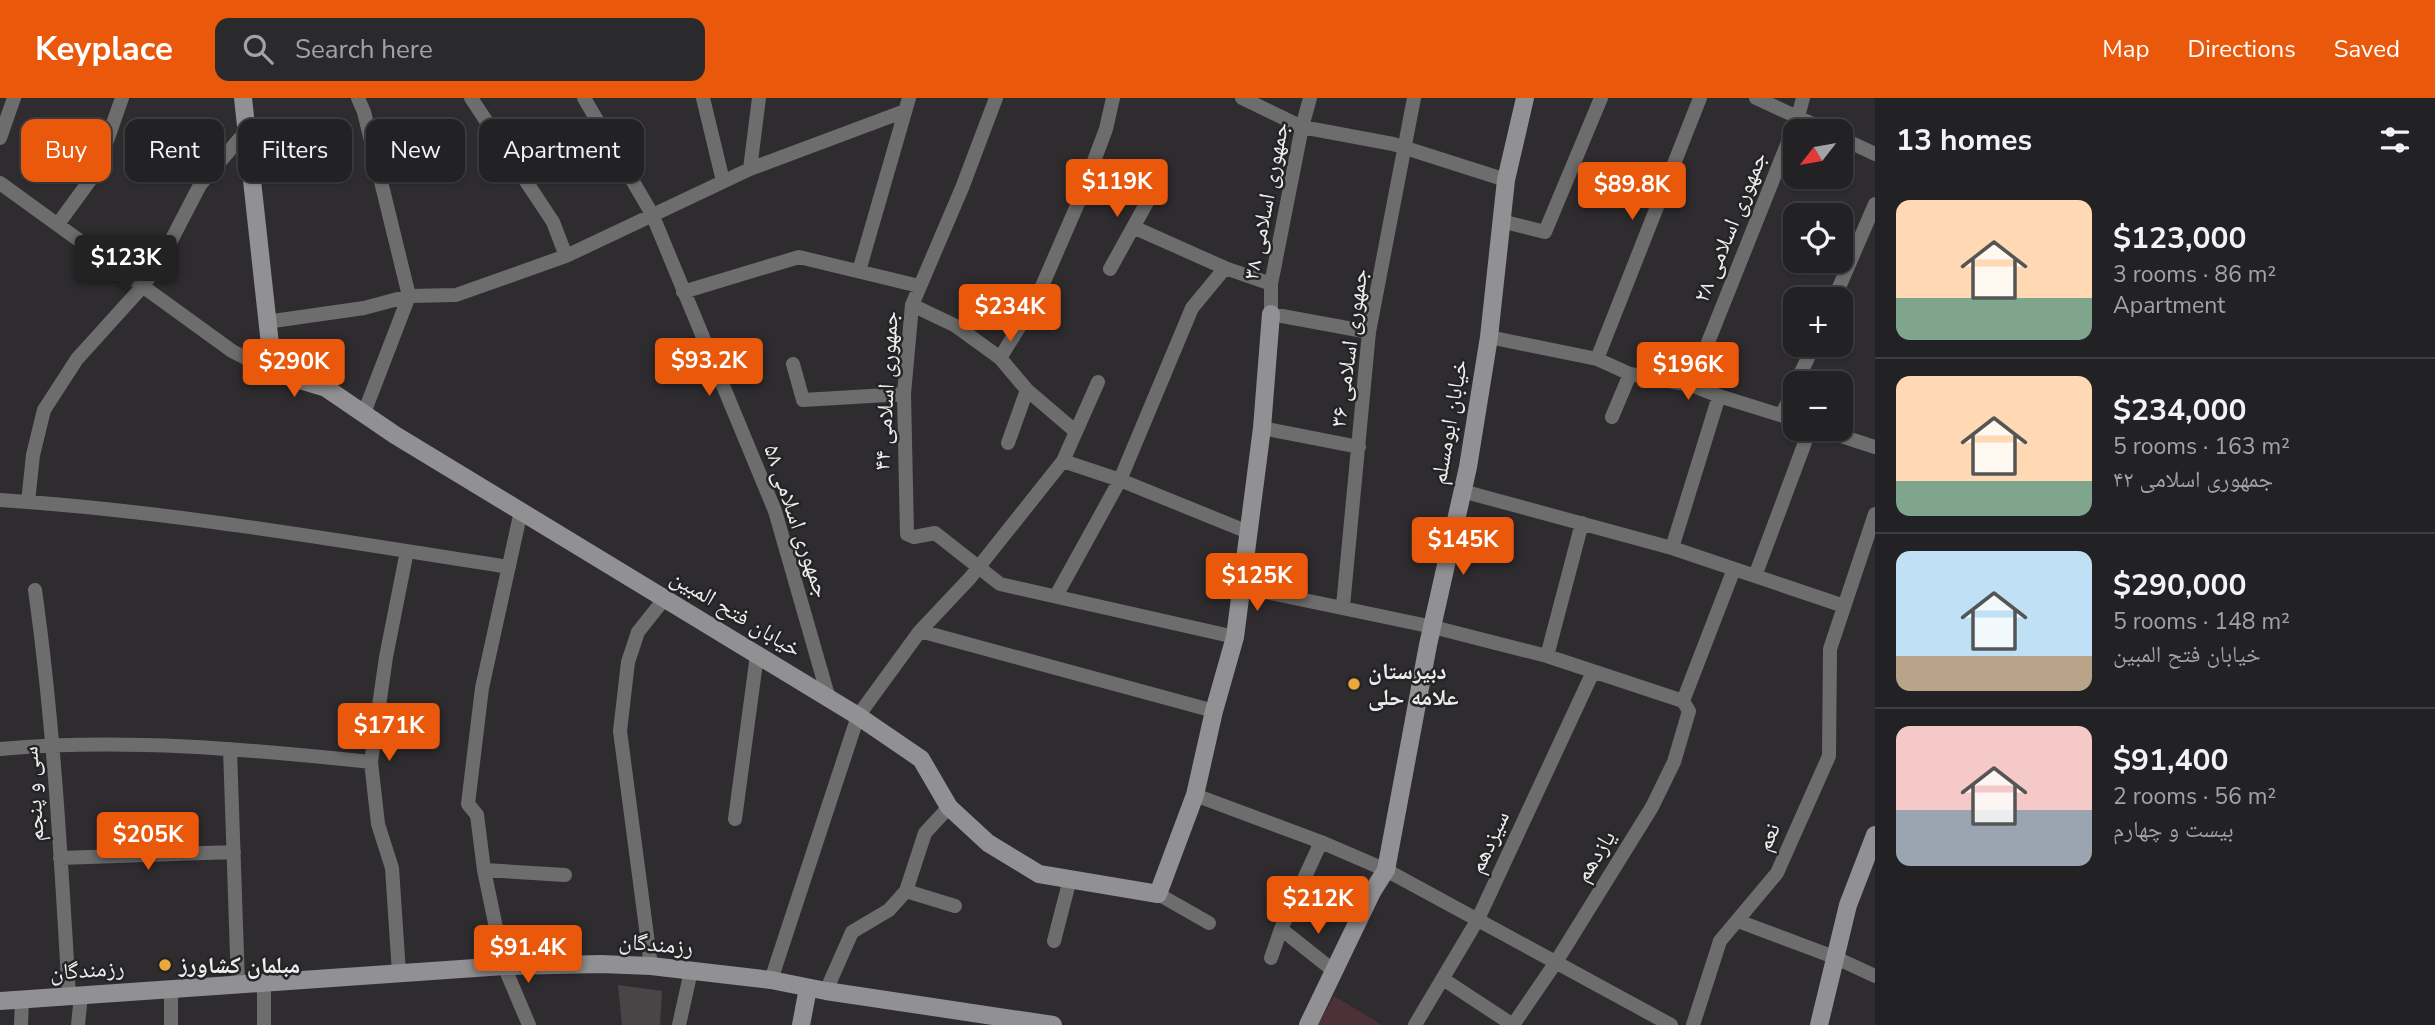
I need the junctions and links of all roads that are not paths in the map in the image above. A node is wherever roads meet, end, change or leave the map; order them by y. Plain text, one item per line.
1 (14, 98) edge
2 (121, 98) edge
3 (243, 98) edge
4 (358, 98) edge
5 (471, 98) edge
6 (584, 98) edge
7 (703, 98) edge
8 (759, 98) edge
9 (996, 98) edge
10 (1113, 98) edge
11 (1242, 98) edge
12 (1310, 98) edge
13 (1414, 98) edge
14 (1525, 98) edge
15 (1601, 98) edge
16 (1700, 98) edge
17 (1756, 98) edge
18 (1803, 98) edge
19 (907, 104) edge
20 (1798, 117) junction
21 (246, 119) edge
22 (1802, 119) edge
23 (1302, 127) junction
24 (0, 138) edge
25 (238, 141) edge
26 (1853, 144) edge
27 (1405, 149) junction
28 (1875, 154) edge
29 (750, 169) junction
30 (1506, 180) junction
31 (723, 181) junction
32 (252, 182) edge
33 (0, 183) edge
34 (1156, 186) dead end
35 (1875, 204) edge
36 (652, 214) junction
37 (1501, 220) junction
38 (58, 224) junction
39 (1133, 228) junction
40 (566, 256) junction
41 (1225, 268) junction
42 (1110, 270) dead end
43 (859, 271) junction
44 (1271, 284) junction
45 (143, 286) junction
46 (919, 286) junction
47 (1839, 287) edge
48 (683, 292) junction
49 (409, 296) junction
50 (912, 305) junction
51 (1271, 314) junction
52 (266, 322) junction
53 (1369, 332) junction
54 (1489, 337) junction
55 (1000, 358) junction
56 (1597, 359) junction
57 (793, 364) dead end
58 (273, 372) junction
59 (1630, 374) junction
60 (1098, 382) dead end
61 (1691, 385) junction
62 (1027, 390) junction
63 (904, 394) junction
64 (1719, 396) junction
65 (364, 413) junction
66 (1783, 415) edge
67 (1612, 417) dead end
68 (1262, 428) junction
69 (1075, 431) junction
70 (1853, 440) edge
71 (1806, 441) edge
72 (1008, 443) dead end
73 (1359, 447) junction
74 (1875, 447) edge
75 (1063, 461) junction
76 (1120, 480) junction
77 (1462, 491) junction
78 (0, 500) edge
79 (28, 502) junction
80 (521, 511) junction
81 (1875, 514) edge
82 (1582, 523) junction
83 (1248, 532) junction
84 (1672, 548) junction
85 (407, 551) junction
86 (509, 567) junction
87 (977, 568) junction
88 (1734, 569) junction
89 (1755, 576) junction
90 (1242, 587) junction
91 (35, 590) dead end
92 (1056, 596) junction
93 (665, 598) junction
94 (1343, 606) junction
95 (1844, 606) junction
96 (1433, 626) junction
97 (920, 631) junction
98 (1235, 637) junction
99 (757, 655) junction
100 (1547, 656) junction
101 (1593, 672) junction
102 (830, 699) junction
103 (1683, 701) junction
104 (1214, 711) junction
105 (858, 716) junction
106 (53, 744) junction
107 (230, 749) junction
108 (0, 750) edge
109 (371, 762) junction
110 (1195, 795) junction
111 (949, 807) junction
112 (735, 819) dead end
113 (1875, 835) edge
114 (1321, 842) junction
115 (234, 852) junction
116 (60, 858) junction
117 (484, 870) junction
118 (1386, 870) junction
119 (565, 875) dead end
120 (1070, 879) junction
121 (906, 891) junction
122 (1158, 894) junction
123 (955, 906) dead end
124 (1478, 919) junction
125 (1738, 921) junction
126 (1209, 923) dead end
127 (1280, 929) junction
128 (1054, 941) dead end
129 (1834, 957) junction
130 (1271, 958) dead end
131 (1556, 962) junction
132 (504, 966) junction
133 (651, 966) junction
134 (691, 971) junction
135 (1334, 971) junction
136 (399, 973) junction
137 (1875, 976) edge
138 (1443, 979) junction
139 (771, 980) junction
140 (264, 982) junction
141 (238, 984) junction
142 (172, 989) junction
143 (817, 990) junction
144 (75, 996) junction
145 (22, 999) junction
146 (0, 1001) edge
147 (1001, 1021) edge
148 (21, 1025) edge
149 (78, 1025) edge
150 (172, 1025) edge
151 (264, 1025) edge
152 (530, 1025) edge
153 (679, 1025) edge
154 (800, 1025) edge
155 (1053, 1025) edge
156 (1308, 1025) edge
157 (1415, 1025) edge
158 (1513, 1025) edge
159 (1671, 1025) edge
160 (1693, 1025) edge
161 (1819, 1025) edge

1 - 24 street
2 - 38 street
3 - 21 street
4 - 49 street
5 - 40 street
6 - 36 street, جمهوری اسلامی ۵۸
7 - 31 street
8 - 29 street
9 - 46 street, جمهوری اسلامی ۴۴
10 - 55 street
11 - 23 street
12 - 23 street, جمهوری اسلامی ۳۸
13 - 27 street, جمهوری اسلامی ۳۶
14 - 30 street, خیابان ابومسلم
15 - 37 street
16 - 56 street
17 - 20 street
18 - 20 street, جمهوری اسلامی ۲۸
19 - 29 street
19 - 43 street
20 - 22 street
20 - 61 street, جمهوری اسلامی ۲۸
23 - 27 street
23 - 44 street, جمهوری اسلامی ۳۸
25 - 45 street
26 - 28 street
27 - 30 street
27 - 53 street, جمهوری اسلامی ۳۶
29 - 31 street
30 - 37 street, خیابان ابومسلم
31 - 36 street
32 - 52 street
33 - 38 street
34 - 39 street
35 - 47 street
36 - 40 street
36 - 48 street, جمهوری اسلامی ۵۸
37 - 54 street, خیابان ابومسلم
38 - 45 street
39 - 41 street
39 - 42 street
40 - 49 street
41 - 44 street
41 - 76 street
43 - 46 street
43 - 48 street
44 - 51 street, جمهوری اسلامی ۳۸
45 - 58 street
45 - 79 street
46 - 50 street, جمهوری اسلامی ۴۴
48 - 102 street, جمهوری اسلامی ۵۸
49 - 52 street
49 - 65 street
50 - 55 street
50 - 63 street, جمهوری اسلامی ۴۴
51 - 53 street
51 - 68 street
52 - 58 street
53 - 73 street, جمهوری اسلامی ۳۶
54 - 56 street
54 - 77 street, خیابان ابومسلم
55 - 62 street
56 - 59 street
57 - 63 street
58 - 65 street, خیابان فتح المبین
59 - 61 street
59 - 67 street
60 - 69 street
61 - 64 street
62 - 69 street
62 - 72 street
63 - 87 street, جمهوری اسلامی ۴۴
64 - 66 street
64 - 84 street
65 - 80 street, خیابان فتح المبین
68 - 73 street
68 - 83 street
69 - 75 street
70 - 74 street
71 - 89 street
73 - 94 street, جمهوری اسلامی ۳۶
75 - 76 street
75 - 87 street
76 - 83 street
76 - 92 street
77 - 82 street
77 - 96 street, خیابان ابومسلم
78 - 79 street
79 - 85 street
80 - 86 street
80 - 93 street, خیابان فتح المبین
81 - 95 street, نعم
82 - 84 street
82 - 100 street
83 - 90 street
84 - 88 street
85 - 86 street
85 - 109 street
86 - 117 street
87 - 92 street
87 - 97 street
88 - 89 street
88 - 103 street
89 - 95 street
90 - 94 street
90 - 98 street
91 - 106 street, سی و پنجم
92 - 98 street
93 - 99 street, خیابان فتح المبین
93 - 133 street
94 - 96 street
95 - 125 street, نعم
96 - 100 street
96 - 118 street, خیابان ابومسلم
97 - 104 street
97 - 105 street
98 - 104 street
99 - 102 street, خیابان فتح المبین
99 - 112 street
100 - 101 street
101 - 103 street
101 - 124 street, سیزدهم
102 - 105 street, خیابان فتح المبین
103 - 131 street, یازدهم
104 - 110 street
105 - 111 street, خیابان فتح المبین
105 - 139 street
106 - 107 street
106 - 108 street
106 - 116 street, سی و پنجم
107 - 109 street
107 - 115 street
109 - 136 street
110 - 114 street
110 - 122 street
111 - 120 street, خیابان فتح المبین
111 - 121 street
113 - 129 street
114 - 118 street
114 - 127 street
115 - 116 street
115 - 141 street
116 - 144 street, سی و پنجم
117 - 119 street
117 - 132 street
118 - 124 street
118 - 135 street, خیابان ابومسلم
120 - 122 street, خیابان فتح المبین
120 - 128 street
121 - 123 street
121 - 143 street
122 - 126 street
124 - 131 street
124 - 138 street, سیزدهم
125 - 129 street
125 - 160 street, نعم
127 - 130 street
127 - 135 street
129 - 137 street
129 - 161 street
131 - 158 street, یازدهم
131 - 159 street
132 - 133 street, رزمندگان
132 - 136 street, رزمندگان
132 - 152 street
133 - 134 street, رزمندگان
134 - 139 street, رزمندگان
134 - 153 street
135 - 156 street, خیابان ابومسلم
136 - 140 street, رزمندگان
138 - 157 street, سیزدهم
138 - 158 street
139 - 143 street, رزمندگان
140 - 141 street, رزمندگان
140 - 151 street
141 - 142 street, رزمندگان
142 - 144 street, رزمندگان
142 - 150 street
143 - 147 street, رزمندگان
143 - 154 street
144 - 145 street, رزمندگان
144 - 149 street, سی و پنجم
145 - 146 street, رزمندگان
145 - 148 street
147 - 155 street, رزمندگان

